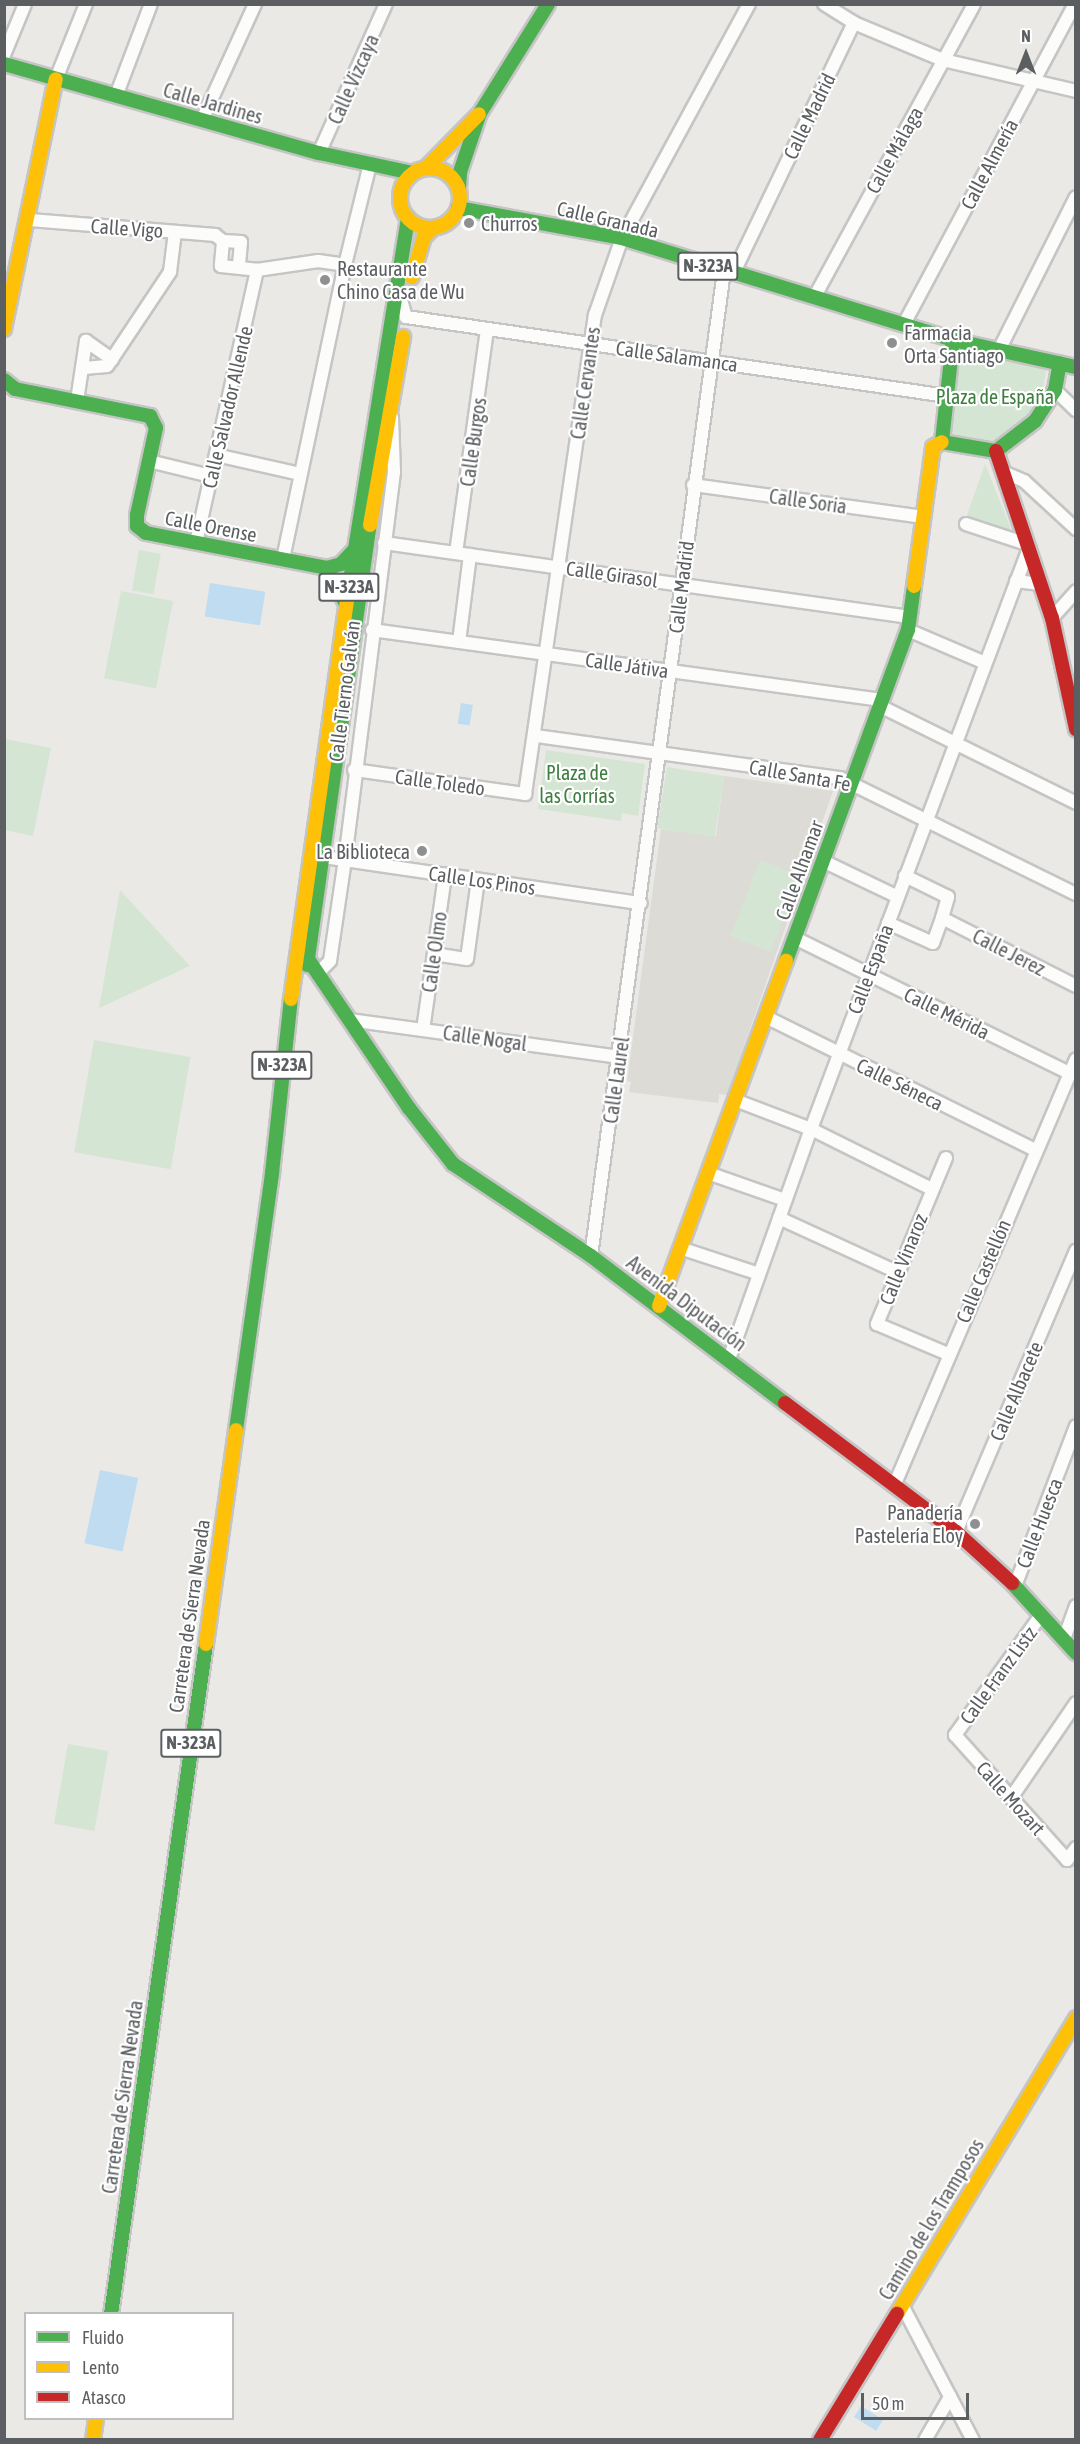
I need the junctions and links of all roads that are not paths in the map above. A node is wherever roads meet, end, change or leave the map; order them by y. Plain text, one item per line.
1 (25, 4) edge
2 (86, 4) edge
3 (151, 4) edge
4 (255, 4) edge
5 (386, 4) edge
6 (548, 4) edge
7 (749, 4) edge
8 (824, 4) edge
9 (974, 4) edge
10 (1076, 4) edge
11 (854, 23) junction
12 (4, 55) edge
13 (942, 60) junction
14 (4, 64) edge
15 (56, 79) junction
16 (1035, 79) junction
17 (1076, 91) edge
18 (116, 96) junction
19 (480, 113) junction
20 (202, 120) junction
21 (319, 153) junction
22 (370, 164) junction
23 (427, 167) junction
24 (412, 173) junction
25 (459, 188) junction
26 (1076, 197) edge
27 (458, 208) junction
28 (408, 219) junction
29 (30, 220) junction
30 (433, 228) junction
31 (175, 232) junction
32 (622, 238) junction
33 (223, 241) junction
34 (345, 265) junction
35 (239, 267) junction
36 (257, 270) junction
37 (728, 273) junction
38 (399, 288) junction
39 (815, 296) junction
40 (406, 317) junction
41 (904, 324) junction
42 (4, 329) edge
43 (487, 330) junction
44 (953, 340) junction
45 (590, 343) junction
46 (999, 350) junction
47 (112, 359) junction
48 (710, 361) junction
49 (1060, 363) junction
50 (1076, 367) edge
51 (84, 368) junction
52 (4, 380) edge
53 (1055, 390) junction
54 (947, 396) junction
55 (77, 402) junction
56 (391, 409) junction
57 (1076, 410) edge
58 (942, 442) junction
59 (996, 451) junction
60 (216, 455) junction
61 (149, 460) junction
62 (1003, 472) junction
63 (300, 474) junction
64 (211, 476) junction
65 (693, 485) junction
66 (374, 496) junction
67 (923, 518) junction
68 (966, 524) dead end
69 (1076, 529) edge
70 (196, 543) junction
71 (384, 543) junction
72 (1028, 546) junction
73 (353, 553) junction
74 (456, 553) junction
75 (471, 555) junction
76 (283, 559) junction
77 (558, 567) junction
78 (327, 568) junction
79 (1016, 581) junction
80 (681, 584) junction
81 (1040, 584) junction
82 (1076, 591) edge
83 (346, 604) junction
84 (1052, 618) junction
85 (909, 623) junction
86 (372, 630) junction
87 (459, 642) junction
88 (546, 654) junction
89 (985, 663) junction
90 (671, 671) junction
91 (1071, 673) edge
92 (881, 703) junction
93 (1076, 729) edge
94 (536, 736) junction
95 (955, 744) junction
96 (660, 753) junction
97 (354, 770) junction
98 (852, 782) junction
99 (525, 794) joint
100 (1076, 803) edge
101 (316, 814) junction
102 (927, 819) junction
103 (324, 857) junction
104 (345, 860) junction
105 (823, 861) junction
106 (445, 875) junction
107 (905, 876) junction
108 (478, 880) junction
109 (1076, 894) edge
110 (897, 897) junction
111 (641, 903) junction
112 (942, 918) junction
113 (888, 923) junction
114 (795, 938) junction
115 (434, 954) junction
116 (302, 958) junction
117 (318, 973) junction
118 (868, 975) junction
119 (1076, 986) edge
120 (766, 1017) junction
121 (350, 1020) junction
122 (423, 1030) junction
123 (839, 1053) junction
124 (619, 1057) junction
125 (1076, 1059) edge
126 (1067, 1072) junction
127 (735, 1100) junction
128 (811, 1129) junction
129 (1035, 1150) junction
130 (946, 1158) dead end
131 (708, 1173) junction
132 (932, 1189) junction
133 (786, 1200) junction
134 (779, 1218) junction
135 (680, 1248) junction
136 (1076, 1251) edge
137 (591, 1256) junction
138 (897, 1272) junction
139 (759, 1274) junction
140 (658, 1306) junction
141 (948, 1354) junction
142 (729, 1359) junction
143 (1076, 1426) edge
144 (894, 1486) junction
145 (957, 1532) junction
146 (1015, 1586) junction
147 (1076, 1606) edge
148 (1041, 1615) junction
149 (1064, 1640) junction
150 (1076, 1653) edge
151 (1076, 1703) edge
152 (955, 1735) joint
153 (1011, 1798) junction
154 (1076, 1848) edge
155 (1076, 2018) edge
156 (902, 2305) junction
157 (111, 2312) edge
158 (950, 2397) junction
159 (96, 2420) edge
160 (93, 2439) edge
161 (820, 2439) edge
162 (925, 2439) edge
163 (973, 2439) edge

1 - 12 street
2 - 15 street
3 - 18 street
4 - 20 street
5 - 21 street, Calle Vizcaya
6 - 19 main road
7 - 32 street, Calle Cervantes
8 - 11 street
9 - 13 street, Calle Málaga
10 - 16 street, Calle Almería
11 - 13 street
11 - 37 street, Calle Madrid
13 - 16 street
13 - 39 street, Calle Málaga
14 - 15 main road, Calle Jardines
15 - 18 main road, Calle Jardines
15 - 29 main road
16 - 17 street
16 - 41 street, Calle Almería
18 - 20 main road, Calle Jardines
19 - 23 main road
19 - 25 main road
20 - 21 main road, Calle Jardines
21 - 22 main road, Calle Jardines
22 - 24 main road, Calle Jardines
22 - 34 street
23 - 24 main road
23 - 25 main road
24 - 28 main road, N-323A
25 - 27 main road
26 - 46 street
27 - 30 main road, N-323A
27 - 32 main road, Calle Granada / N-323A
28 - 30 main road
28 - 38 main road, Calle Tierno Galván / N-323A
29 - 31 street, Calle Vigo
29 - 42 main road
30 - 40 main road, Calle Tierno Galván / N-323A
31 - 33 street, Calle Vigo
31 - 47 street
32 - 37 main road, Calle Granada / N-323A
32 - 45 street, Calle Cervantes
33 - 35 street, Calle Vigo
33 - 35 street
34 - 36 street
34 - 63 street
35 - 36 street
36 - 60 street, Calle Salvador Allende
37 - 39 main road, Calle Granada / N-323A
37 - 48 street, Calle Madrid
38 - 40 street, Calle Tierno Galván
38 - 73 main road, Calle Tierno Galván / N-323A
39 - 41 main road, Calle Granada / N-323A
40 - 43 street, Calle Salamanca
40 - 56 main road, Calle Tierno Galván / N-323A
41 - 44 main road, Calle Granada / N-323A
43 - 45 street, Calle Salamanca
43 - 74 street, Calle Burgos
44 - 46 main road, N-323A
44 - 54 main road
45 - 48 street, Calle Salamanca
45 - 77 street, Calle Cervantes
46 - 49 main road, N-323A
47 - 51 street
47 - 51 street
48 - 54 street, Calle Salamanca
48 - 65 street, Calle Madrid
49 - 50 main road, N-323A
49 - 53 main road
51 - 55 street
52 - 55 main road, Calle Orense
53 - 57 street
53 - 59 main road
54 - 58 main road
55 - 61 main road, Calle Orense
56 - 66 main road, Calle Tierno Galván / N-323A
56 - 71 street, Calle Tierno Galván
58 - 59 main road
58 - 67 main road, Calle Alhamar
59 - 62 main road
60 - 63 street
60 - 64 street, Calle Salvador Allende
61 - 64 street
61 - 70 main road, Calle Orense
62 - 69 street
62 - 72 main road
63 - 76 street
64 - 70 street, Calle Salvador Allende
65 - 67 street, Calle Soria
65 - 80 street, Calle Madrid
66 - 73 main road, Calle Tierno Galván
66 - 103 main road, Calle Tierno Galván / N-323A
67 - 85 main road, Calle Alhamar
68 - 72 street
70 - 76 main road, Calle Orense
71 - 74 street, Calle Girasol
71 - 86 street, Calle Tierno Galván
72 - 79 street, Calle España
72 - 81 main road
73 - 78 main road
73 - 83 main road, Calle Tierno Galván / N-323A
74 - 75 street, Calle Girasol
75 - 77 street, Calle Girasol
75 - 87 street
76 - 78 main road, Calle Orense
77 - 80 street, Calle Girasol
77 - 88 street, Calle Cervantes
78 - 83 main road
79 - 81 street
79 - 89 street, Calle España
80 - 85 street, Calle Girasol
80 - 90 street, Calle Madrid
81 - 84 main road
82 - 84 street
83 - 101 main road, Calle Tierno Galván / N-323A
84 - 91 main road
85 - 89 street, Calle Girasol
85 - 92 main road, Calle Alhamar
86 - 87 street, Calle Játiva
86 - 97 street, Calle Tierno Galván
87 - 88 street, Calle Játiva
88 - 90 street, Calle Játiva
88 - 94 street, Calle Cervantes
89 - 95 street, Calle España
90 - 92 street, Calle Játiva
90 - 96 street, Calle Madrid
91 - 93 main road
92 - 95 street, Calle Játiva
92 - 98 main road, Calle Alhamar
94 - 96 street, Calle Santa Fe
94 - 99 street, Calle Cervantes
95 - 100 street, Calle Játiva
95 - 102 street, Calle España
96 - 98 street, Calle Santa Fe
96 - 111 street, Calle Madrid
97 - 99 street, Calle Toledo
97 - 104 street, Calle Tierno Galván
98 - 102 street, Calle Santa Fe
98 - 105 main road, Calle Alhamar
101 - 103 street, Calle Tierno Galván
101 - 116 main road, Calle Tierno Galván / N-323A
102 - 107 street, Calle España
102 - 109 street, Calle Santa Fe
103 - 104 street, Calle Los Pinos
103 - 116 main road, Calle Tierno Galván / N-323A
104 - 106 street, Calle Los Pinos
104 - 117 street, Calle Tierno Galván
105 - 110 street
105 - 114 main road, Calle Alhamar
106 - 108 street, Calle Los Pinos
106 - 115 street, Calle Olmo
107 - 110 street, Calle España
107 - 112 street
108 - 111 street, Calle Los Pinos
108 - 115 street
110 - 113 street, Calle España
111 - 124 street, Calle Laurel
112 - 113 street
112 - 119 street, Calle Jerez
113 - 118 street, Calle España
114 - 118 street, Calle Mérida
114 - 120 main road, Calle Alhamar
115 - 122 street, Calle Olmo
116 - 117 main road, Avenida Diputación
116 - 157 main road, Carretera de Sierra Nevada / N-323A
117 - 121 main road, Avenida Diputación
118 - 123 street, Calle España
118 - 126 street, Calle Mérida
120 - 123 street, Calle Séneca
120 - 127 main road, Calle Alhamar
121 - 122 street, Calle Nogal
121 - 137 main road, Avenida Diputación
122 - 124 street, Calle Nogal
123 - 128 street, Calle España
123 - 129 street, Calle Séneca
124 - 137 street, Calle Laurel
125 - 126 street, Calle Castellón
126 - 129 street, Calle Castellón
127 - 128 street, Calle Vinaroz
127 - 131 main road, Calle Alhamar
128 - 132 street, Calle Vinaroz
128 - 133 street, Calle España
129 - 141 street, Calle Castellón
130 - 132 street, Calle Vinaroz
131 - 133 street
131 - 135 main road, Calle Alhamar
132 - 138 street, Calle Vinaroz
133 - 134 street, Calle España
134 - 138 street
134 - 139 street, Calle España
135 - 139 street
135 - 140 main road, Calle Alhamar
136 - 145 street, Calle Albacete
137 - 140 main road, Avenida Diputación
138 - 141 street, Calle Vinaroz
139 - 142 street, Calle España
140 - 142 main road, Avenida Diputación
141 - 144 street, Calle Castellón
142 - 144 main road, Avenida Diputación
143 - 146 street, Calle Huesca
144 - 145 main road, Avenida Diputación
145 - 146 main road, Avenida Diputación
146 - 148 main road, Avenida Diputación
147 - 149 street
148 - 149 main road, Avenida Diputación
148 - 152 street, Calle Franz Listz
149 - 150 main road, Avenida Diputación
151 - 153 street
152 - 153 street, Calle Mozart
153 - 154 street, Calle Mozart
155 - 156 main road, Camino de los Tramposos
156 - 158 street
156 - 161 main road, Camino de los Tramposos
158 - 162 street
158 - 163 street
159 - 160 main road

